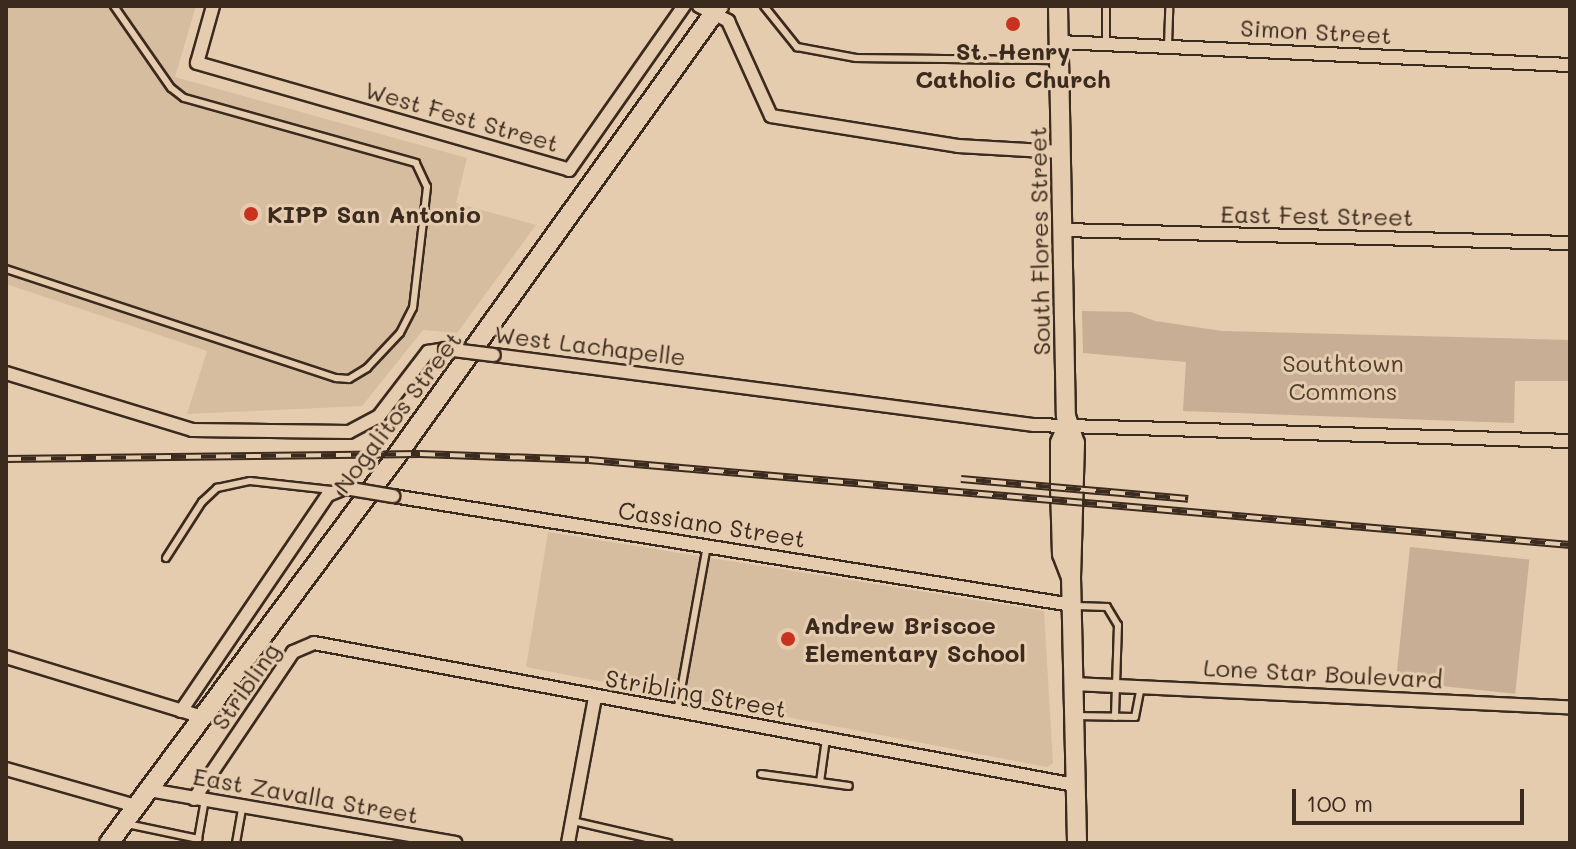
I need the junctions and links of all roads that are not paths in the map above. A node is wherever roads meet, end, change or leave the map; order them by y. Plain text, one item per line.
1 (114, 6) edge
2 (213, 6) edge
3 (684, 6) edge
4 (764, 6) edge
5 (1058, 6) edge
6 (1106, 6) edge
7 (711, 8) edge
8 (1169, 9) dead end
9 (1106, 43) junction
10 (1168, 46) junction
11 (1059, 51) junction
12 (1570, 65) edge
13 (1062, 152) junction
14 (1063, 230) junction
15 (1570, 243) edge
16 (6, 269) edge
17 (6, 373) edge
18 (1067, 427) junction
19 (1570, 441) edge
20 (340, 489) junction
21 (707, 546) junction
22 (166, 558) dead end
23 (1072, 605) junction
24 (309, 644) joint
25 (6, 657) edge
26 (1074, 684) junction
27 (1116, 686) junction
28 (1141, 687) junction
29 (595, 697) junction
30 (1570, 707) edge
31 (181, 711) junction
32 (677, 712) junction
33 (1074, 716) junction
34 (1115, 717) junction
35 (205, 718) junction
36 (826, 739) junction
37 (6, 769) edge
38 (761, 774) dead end
39 (820, 782) junction
40 (1075, 785) junction
41 (849, 786) dead end
42 (149, 790) junction
43 (199, 800) junction
44 (136, 806) junction
45 (242, 808) junction
46 (573, 821) junction
47 (124, 823) junction
48 (410, 839) edge
49 (109, 843) edge
50 (236, 843) edge
51 (451, 843) edge
52 (568, 843) edge
53 (668, 843) edge
54 (1077, 843) edge

1 - 16 lane
2 - 3 street, West Fest Street
4 - 11 lane
5 - 11 main road, South Flores Street
6 - 9 lane
7 - 13 street
7 - 35 main road, Nogalitos Street
8 - 10 lane
9 - 10 street, Simon Street
9 - 11 street, Simon Street
10 - 12 street, Simon Street
11 - 13 main road, South Flores Street
13 - 14 main road, South Flores Street
14 - 15 street, East Fest Street
14 - 18 main road, South Flores Street
17 - 18 street, West Lachapelle, bridge
18 - 19 street, West Lachapelle
18 - 23 main road, South Flores Street
20 - 21 street, Cassiano Street, bridge
20 - 22 lane
20 - 31 street, Nogalitos Street
21 - 23 street, Cassiano Street
21 - 32 lane
23 - 26 main road, South Flores Street
23 - 27 lane
24 - 29 street, Stribling Street
24 - 43 street, Stribling
25 - 31 street
26 - 27 street, Lone Star Boulevard
26 - 33 main road, South Flores Street
27 - 28 street, Lone Star Boulevard
27 - 34 lane
28 - 30 street, Lone Star Boulevard
28 - 34 lane
29 - 32 street, Stribling Street
29 - 46 street
31 - 35 street
32 - 36 street, Stribling Street
33 - 34 lane
33 - 40 main road, South Flores Street
35 - 42 main road, Nogalitos Street
36 - 39 lane
36 - 40 street, Stribling Street
37 - 44 street
38 - 39 lane
39 - 41 lane
40 - 54 main road, South Flores Street
42 - 43 street, East Zavalla Street
42 - 44 main road, Nogalitos Street
43 - 45 street, East Zavalla Street
43 - 47 lane
44 - 47 main road, Nogalitos Street
45 - 48 street, East Zavalla Street
45 - 50 lane
46 - 52 street
46 - 53 lane
47 - 49 main road, Nogalitos Street
48 - 51 street, East Zavalla Street

